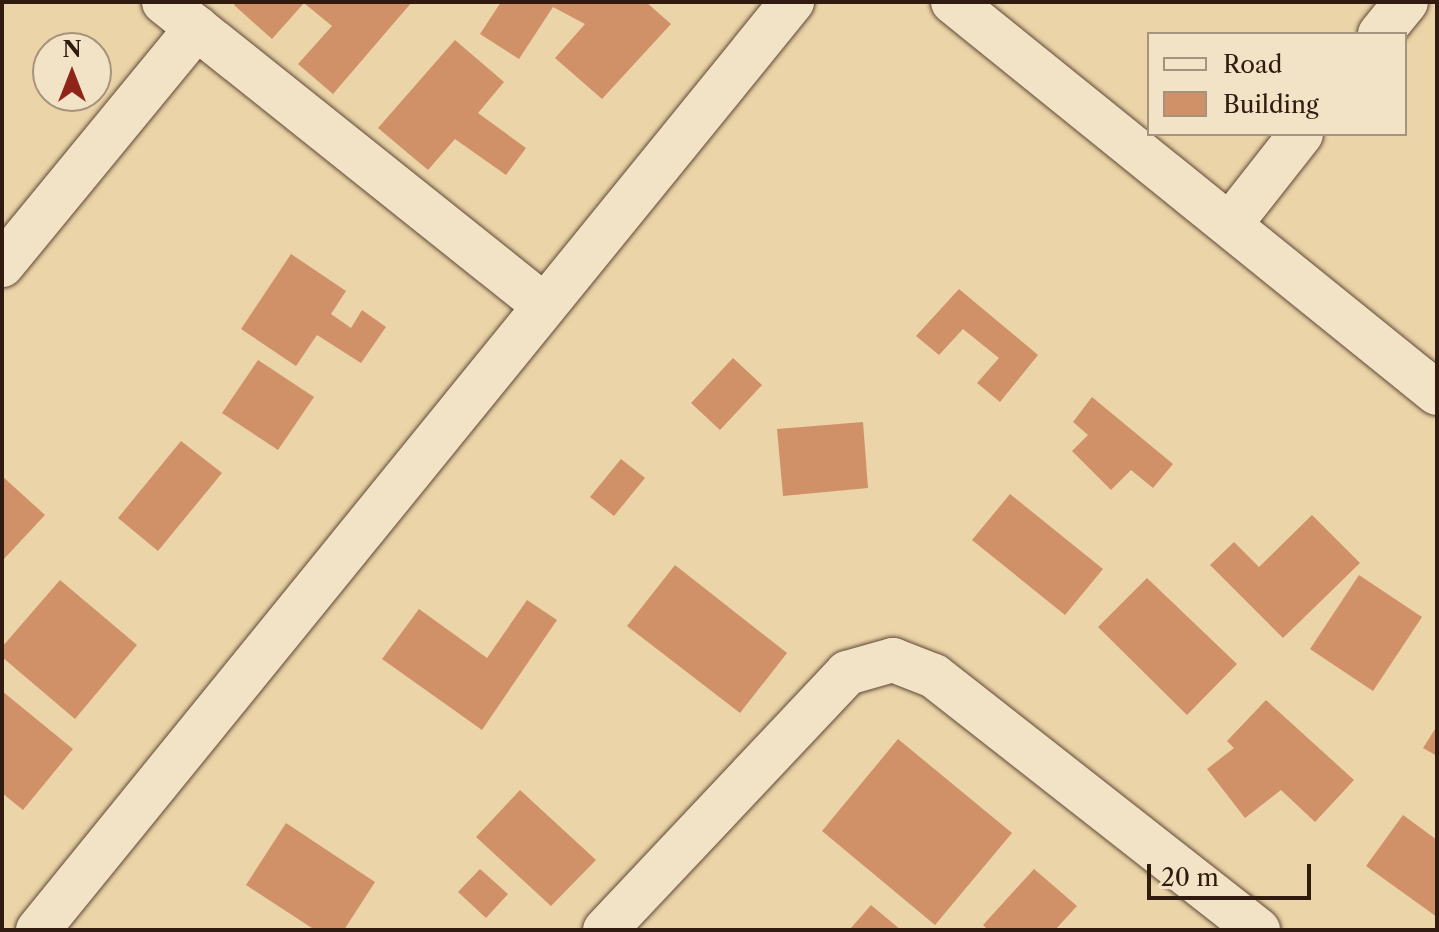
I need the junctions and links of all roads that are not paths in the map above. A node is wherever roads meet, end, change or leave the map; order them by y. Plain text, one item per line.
1 (792, 2) edge
2 (953, 2) edge
3 (1406, 2) edge
4 (181, 15) edge
5 (1382, 32) edge
6 (1299, 136) edge
7 (1231, 223) junction
8 (2, 265) edge
9 (545, 306) junction
10 (1437, 393) edge
11 (612, 927) edge
12 (38, 930) edge
13 (1258, 930) edge

1 - 9 street
2 - 7 street
3 - 5 street
4 - 8 street
4 - 9 street
6 - 7 street
7 - 10 street
9 - 12 street
11 - 13 street

